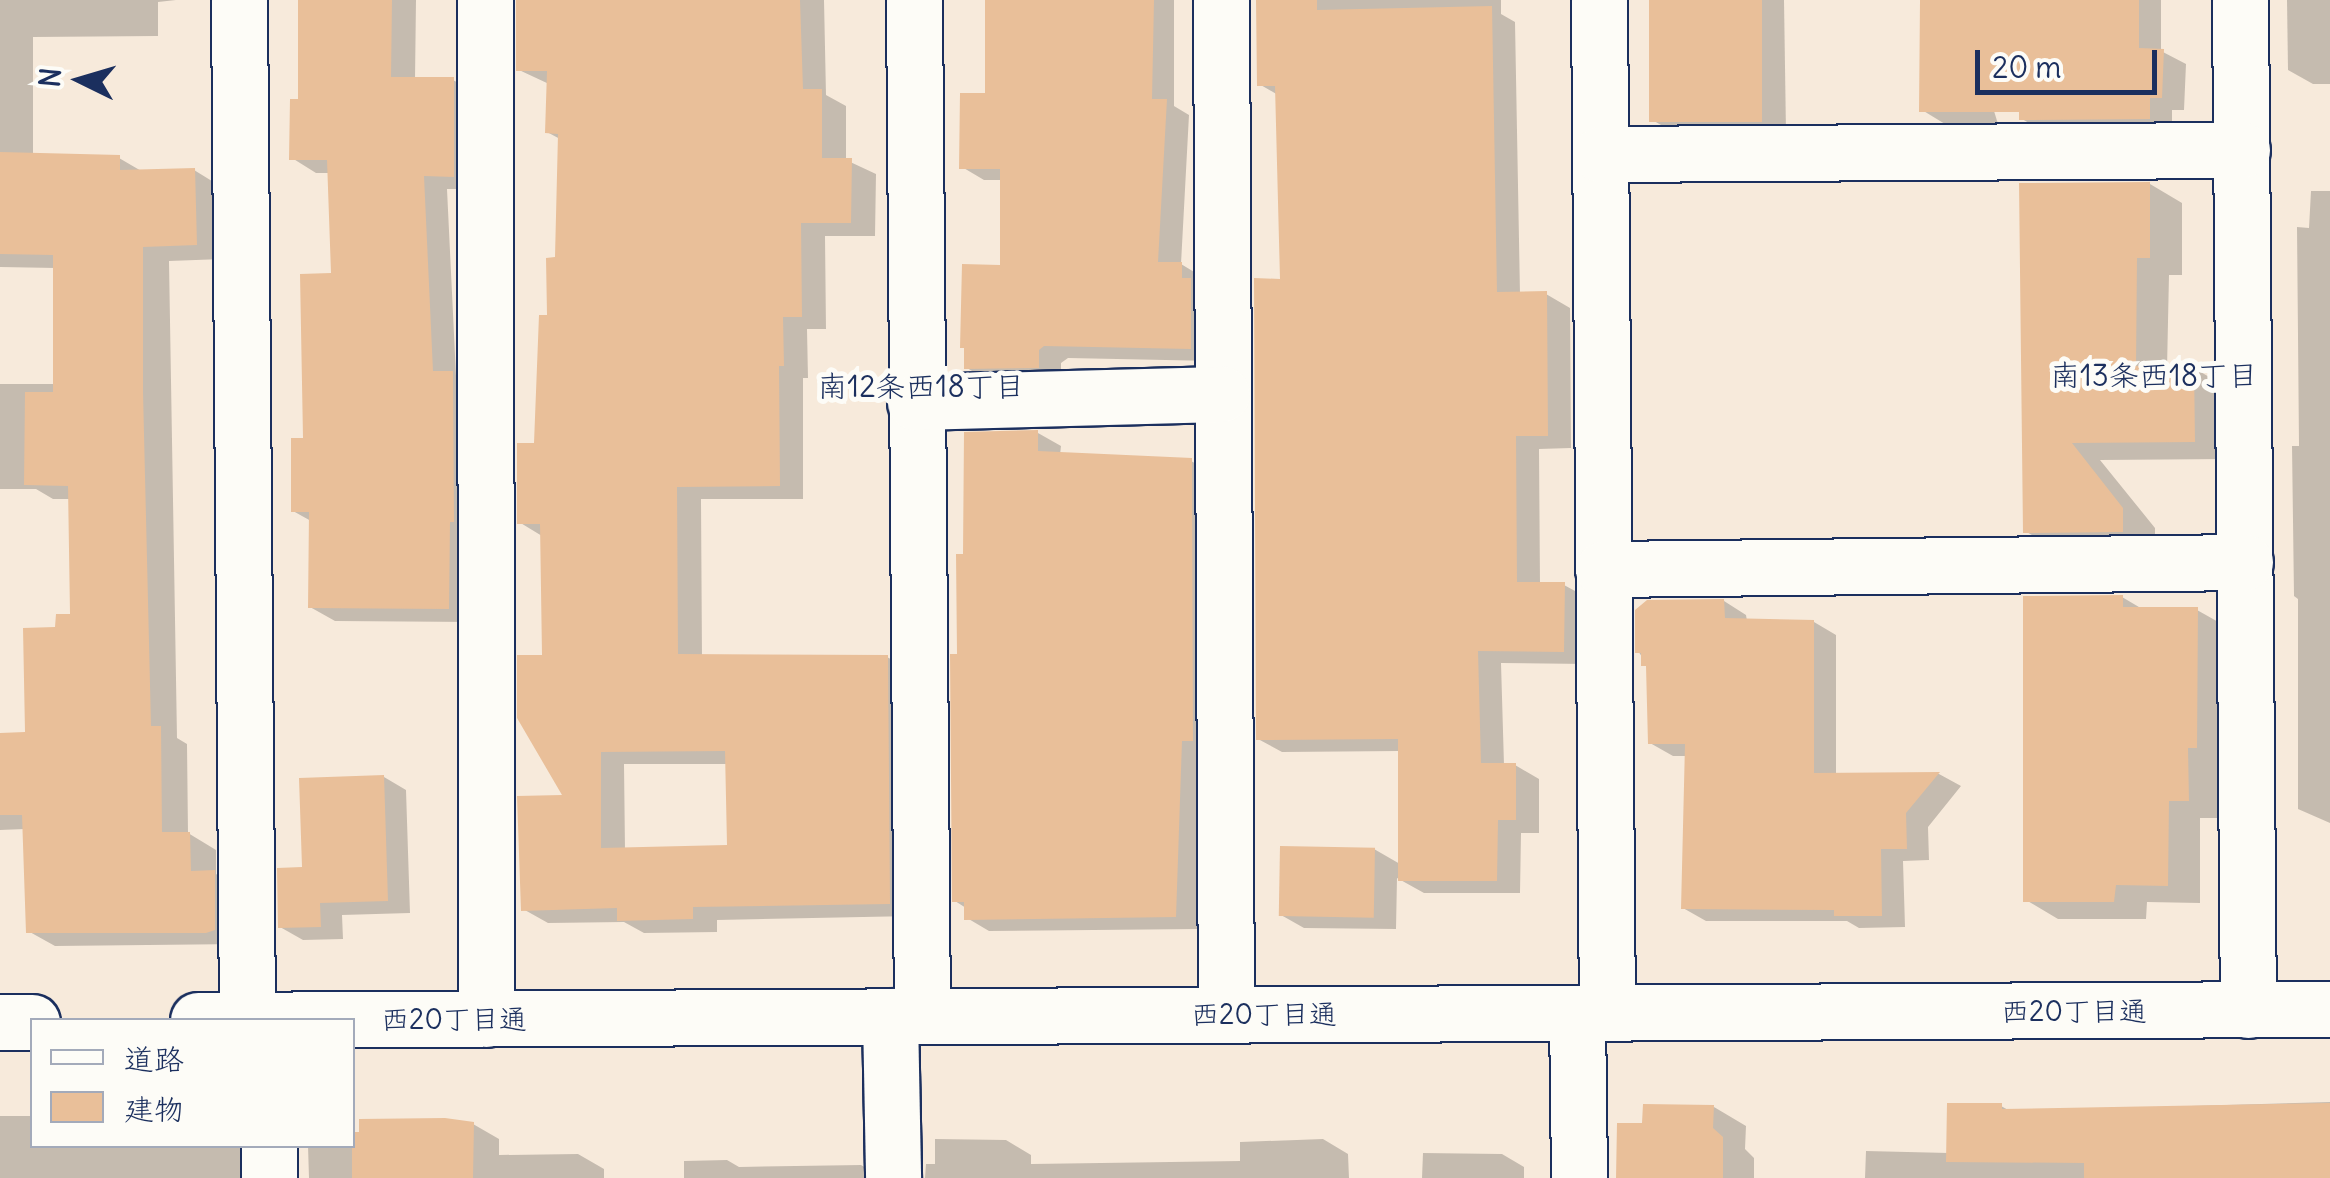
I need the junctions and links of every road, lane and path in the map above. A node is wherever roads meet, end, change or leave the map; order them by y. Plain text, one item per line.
1 (239, 0) edge
2 (485, 0) edge
3 (914, 0) edge
4 (1220, 0) edge
5 (1599, 0) edge
6 (2240, 0) edge
7 (2242, 150) junction
8 (1600, 154) junction
9 (1222, 394) junction
10 (916, 402) junction
11 (2245, 562) junction
12 (1604, 568) junction
13 (2330, 1009) edge
14 (2248, 1010) junction
15 (1592, 1012) junction
16 (1226, 1014) junction
17 (906, 1016) junction
18 (246, 1018) edge
19 (486, 1019) junction
20 (355, 1020) edge
21 (0, 1022) edge
22 (30, 1022) edge
23 (268, 1148) edge
24 (268, 1178) edge
25 (892, 1178) edge
26 (1579, 1178) edge

1 - 18 street
2 - 19 street
3 - 10 street
4 - 9 street
5 - 8 street
6 - 7 street
7 - 8 street
7 - 11 street
8 - 12 street
9 - 10 street
9 - 16 street
10 - 17 street
11 - 12 street
11 - 14 street
12 - 15 street
13 - 14 street, 西20丁目通
14 - 15 street, 西20丁目通
15 - 16 street, 西20丁目通
15 - 26 street
16 - 17 street, 西20丁目通
17 - 19 street, 西20丁目通
17 - 25 street
19 - 20 street, 西20丁目通
21 - 22 street
23 - 24 street

